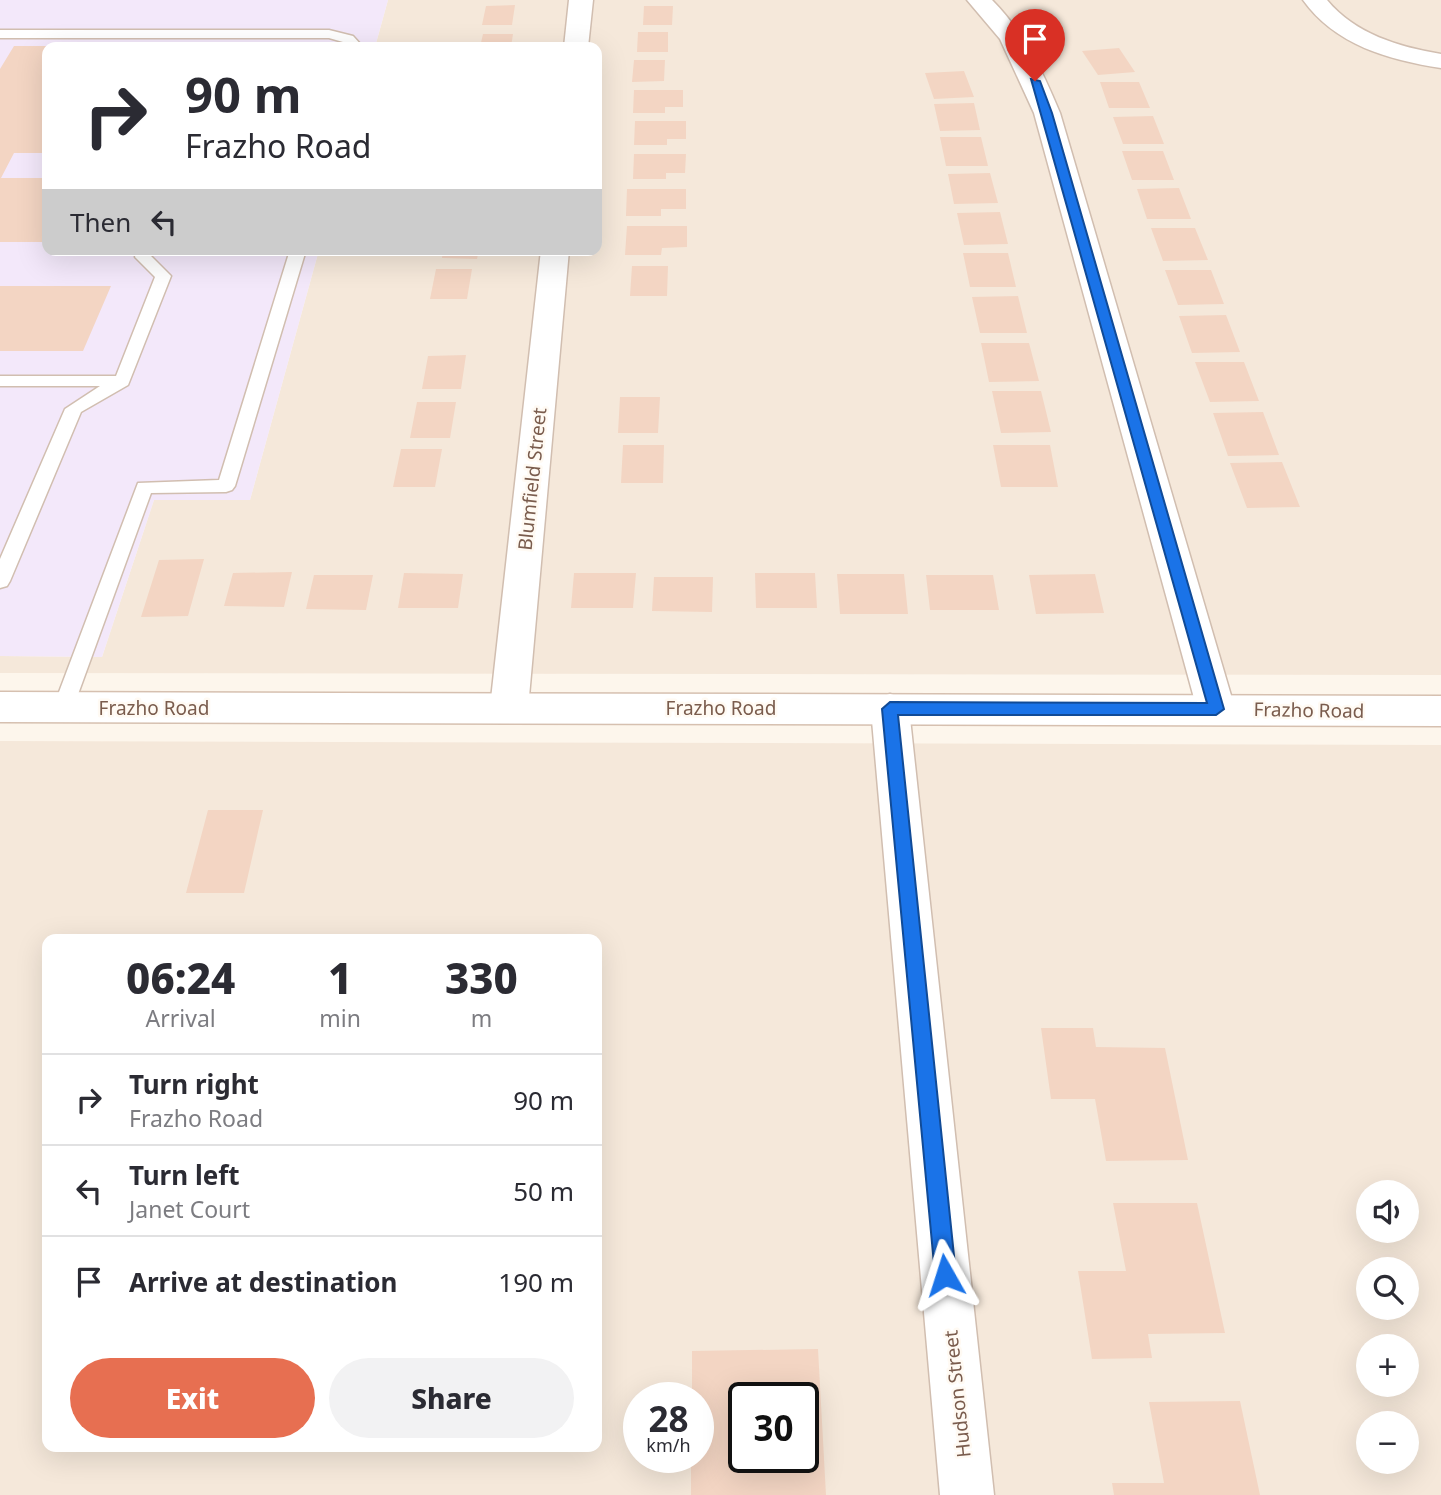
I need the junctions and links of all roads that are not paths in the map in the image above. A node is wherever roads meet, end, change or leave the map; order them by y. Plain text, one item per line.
1 (581, 0) edge
2 (979, 0) edge
3 (1315, 0) edge
4 (0, 34) edge
5 (232, 34) junction
6 (229, 42) edge
7 (352, 42) edge
8 (577, 42) edge
9 (1441, 61) edge
10 (143, 256) edge
11 (296, 256) edge
12 (554, 256) edge
13 (0, 381) edge
14 (122, 381) junction
15 (0, 581) edge
16 (0, 707) edge
17 (63, 708) junction
18 (509, 708) junction
19 (890, 709) junction
20 (1216, 709) junction
21 (1441, 711) edge
22 (967, 1495) edge

1 - 8 street
2 - 20 street
3 - 9 street
4 - 5 lane
5 - 6 lane
5 - 7 lane
10 - 14 lane
11 - 17 lane
12 - 18 street, Blumfield Street
13 - 14 lane
14 - 15 lane
16 - 17 street, Frazho Road
17 - 18 street, Frazho Road
18 - 19 street, Frazho Road
19 - 20 street, Frazho Road
19 - 22 street, Hudson Street
20 - 21 street, Frazho Road

